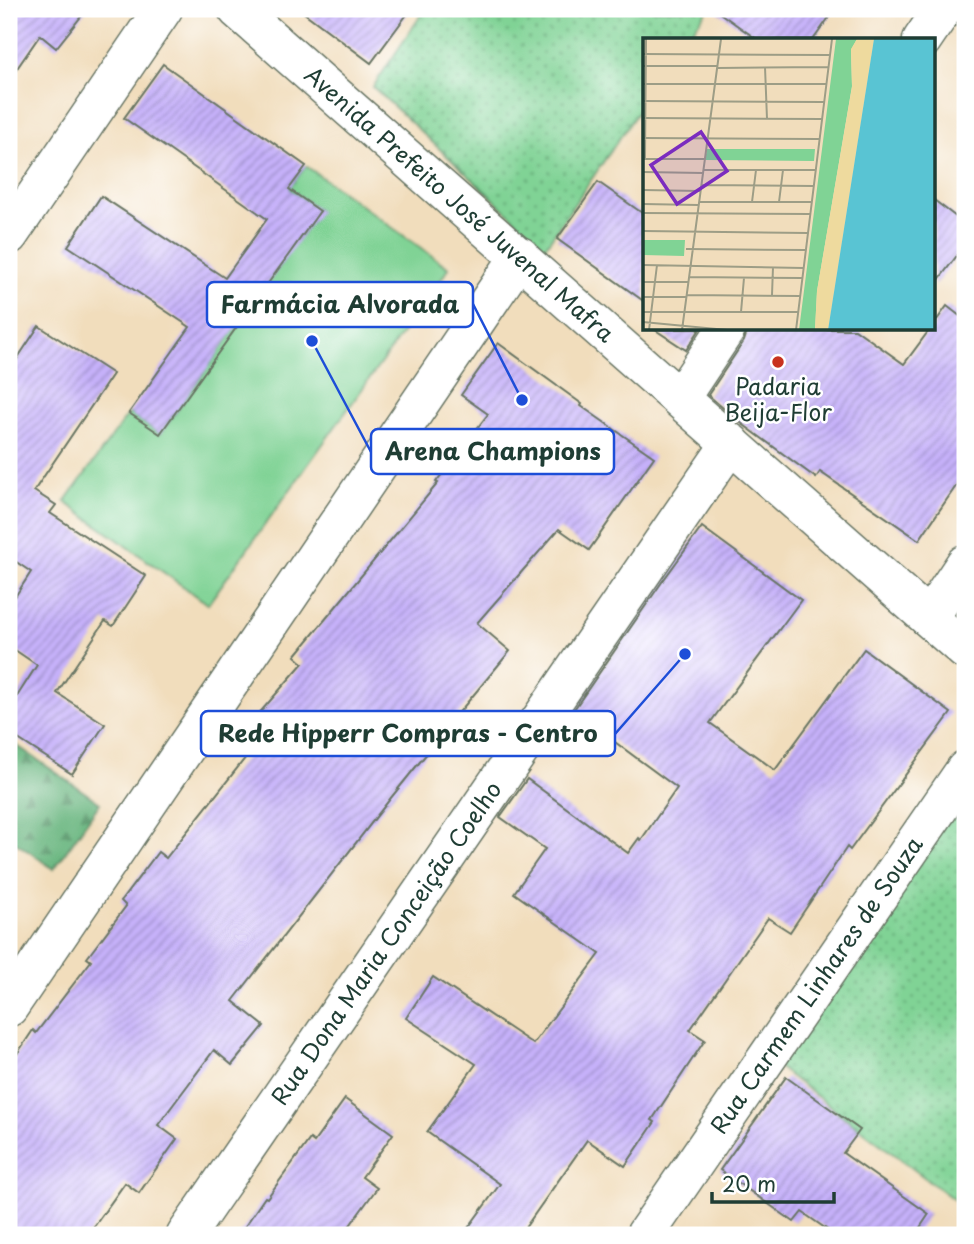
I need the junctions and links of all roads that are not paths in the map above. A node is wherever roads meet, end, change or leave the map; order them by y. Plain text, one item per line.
1 (163, 9) edge
2 (237, 9) edge
3 (943, 9) edge
4 (923, 38) edge
5 (9, 235) edge
6 (520, 256) junction
7 (725, 331) edge
8 (680, 398) junction
9 (731, 443) junction
10 (965, 564) edge
11 (929, 618) junction
12 (965, 650) edge
13 (965, 770) edge
14 (9, 1007) edge
15 (186, 1235) edge
16 (645, 1235) edge

1 - 5 street
2 - 6 street, Avenida Prefeito José Juvenal Mafra
3 - 4 street
6 - 8 street, Avenida Prefeito José Juvenal Mafra
6 - 14 street
7 - 8 street
8 - 9 street, Avenida Prefeito José Juvenal Mafra
9 - 11 street, Avenida Prefeito José Juvenal Mafra
9 - 15 street, Rua Dona Maria Conceição Coelho
10 - 11 street
11 - 12 street, Avenida Prefeito José Juvenal Mafra
13 - 16 street, Rua Carmem Linhares de Souza

